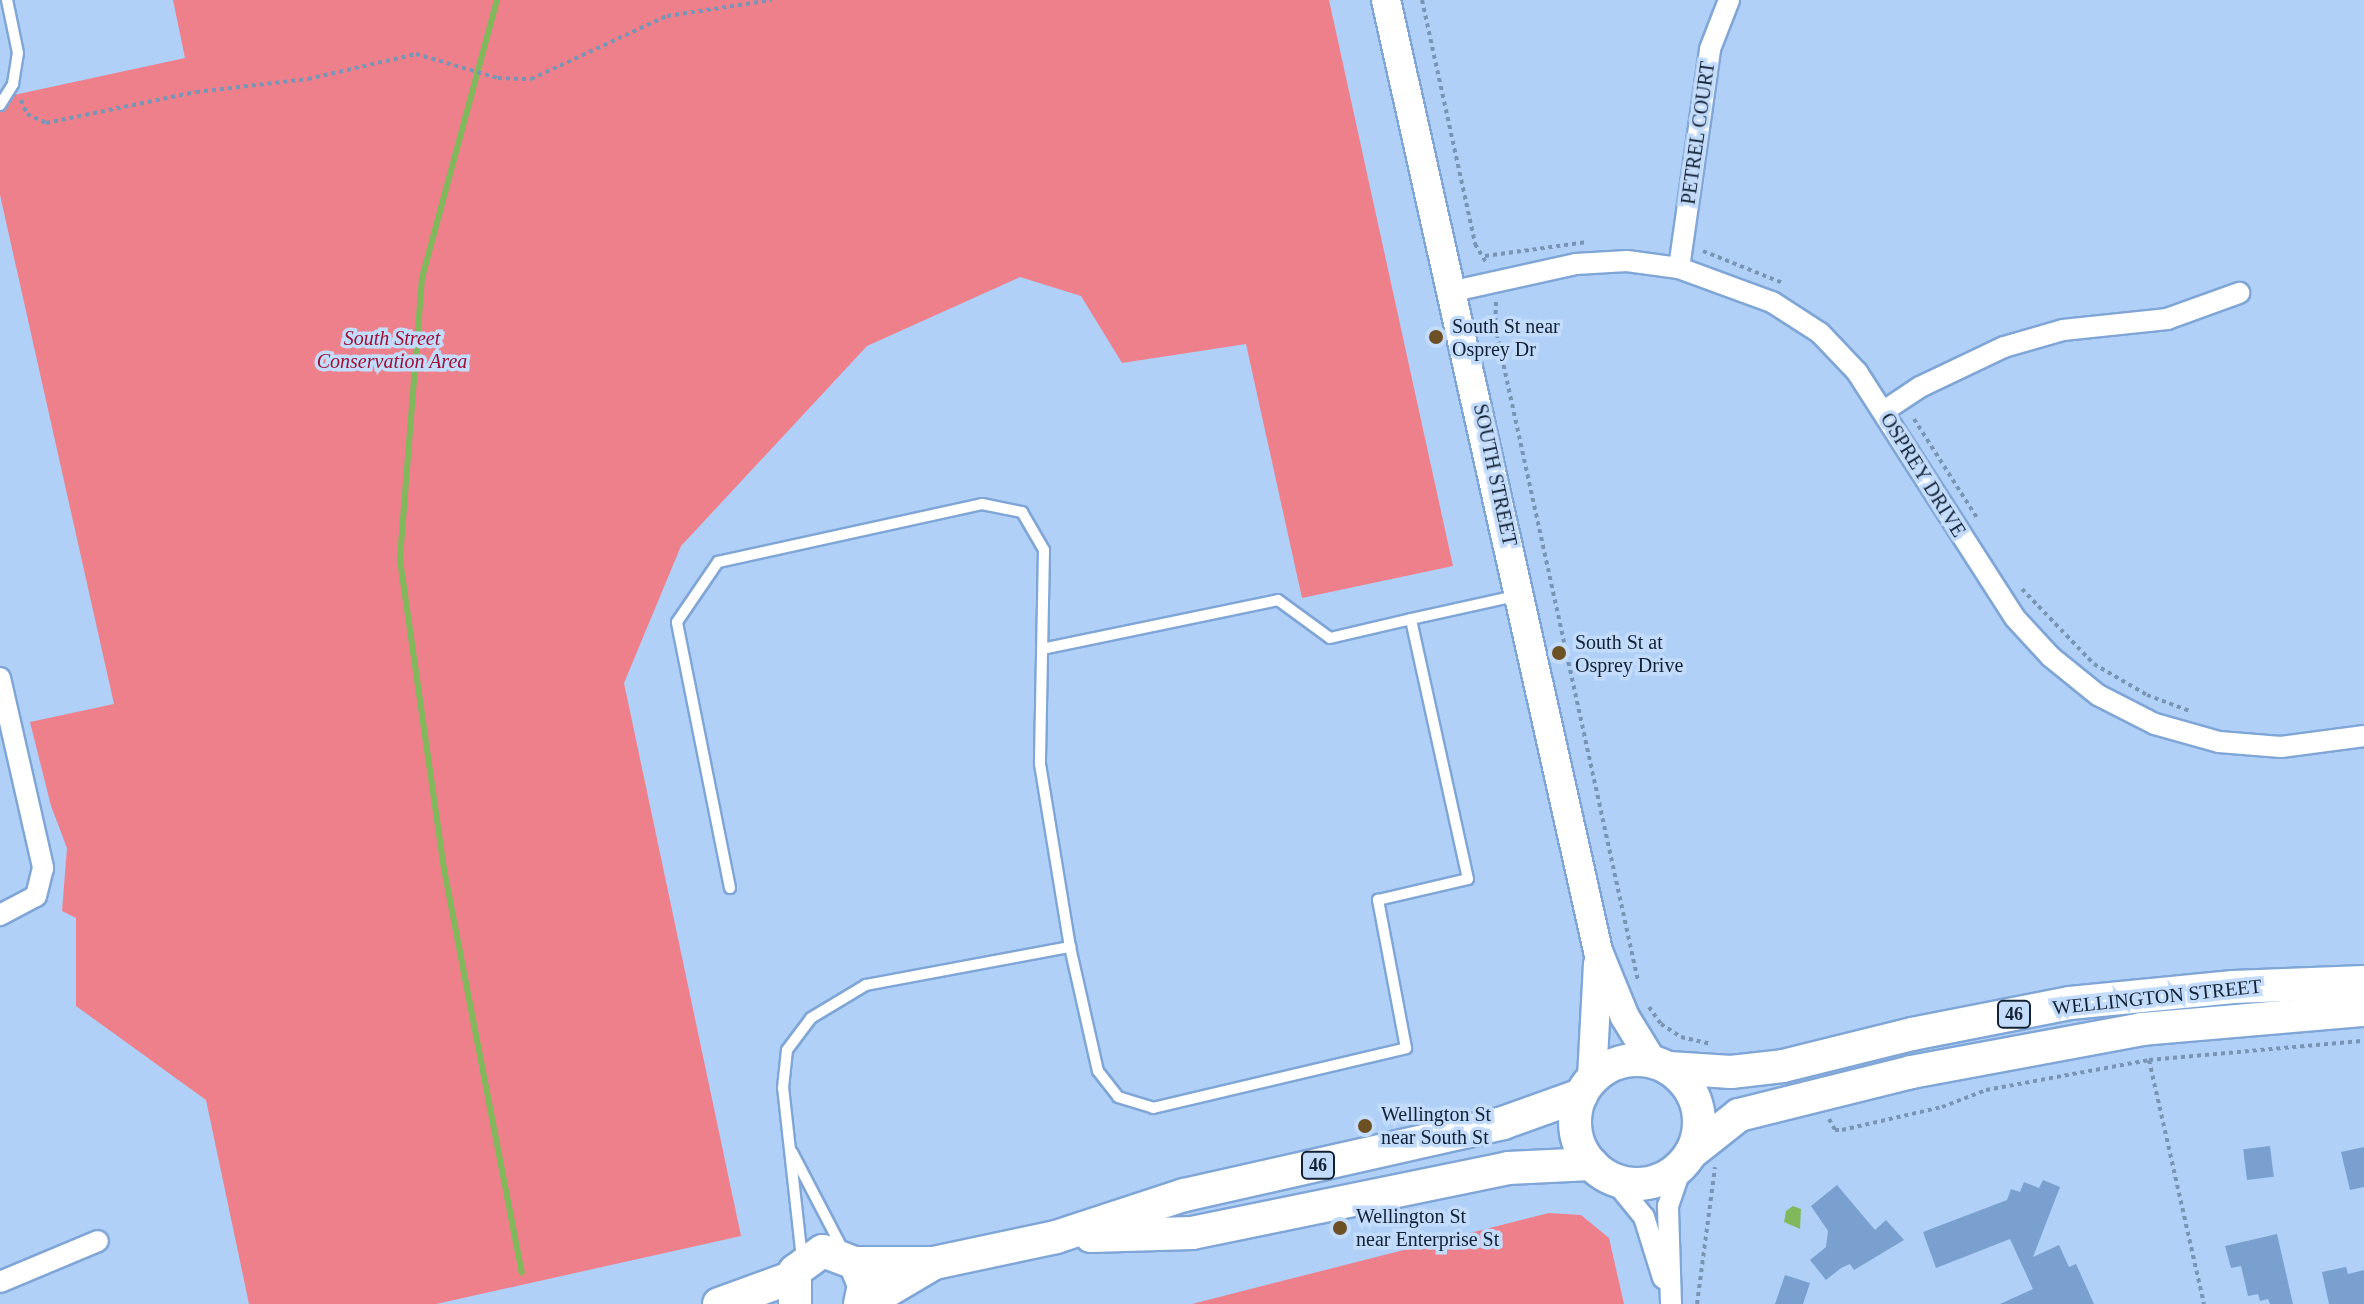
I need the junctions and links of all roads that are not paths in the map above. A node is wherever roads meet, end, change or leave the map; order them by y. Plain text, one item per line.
1 (7, 0) edge
2 (1386, 0) edge
3 (1729, 0) edge
4 (0, 105) edge
5 (1679, 268) junction
6 (1454, 291) junction
7 (2239, 293) dead end
8 (1884, 411) junction
9 (1521, 594) junction
10 (1411, 619) junction
11 (1042, 649) junction
12 (0, 678) edge
13 (2364, 736) edge
14 (730, 888) dead end
15 (0, 915) edge
16 (1070, 947) junction
17 (1598, 951) junction
18 (2364, 982) edge
19 (2364, 1010) edge
20 (1660, 1065) junction
21 (1587, 1087) junction
22 (789, 1147) junction
23 (1698, 1158) junction
24 (1602, 1172) junction
25 (1056, 1237) junction
26 (98, 1241) dead end
27 (850, 1259) junction
28 (934, 1263) junction
29 (797, 1281) edge
30 (0, 1282) edge
31 (1671, 1302) edge
32 (719, 1304) edge
33 (863, 1304) edge

1 - 4 lane
2 - 6 street, SOUTH STREET
3 - 5 street, PETREL COURT
5 - 6 street, OSPREY DRIVE
5 - 8 street, OSPREY DRIVE
6 - 9 street, SOUTH STREET
7 - 8 street
8 - 13 street, OSPREY DRIVE
9 - 10 lane
9 - 17 street, SOUTH STREET
10 - 11 lane
10 - 16 lane
11 - 14 lane
11 - 16 lane
12 - 15 street
16 - 22 lane
17 - 20 street, SOUTH STREET
17 - 21 street, SOUTH STREET
18 - 20 main road, WELLINGTON STREET / 46
19 - 23 main road, WELLINGTON STREET / 46
20 - 21 main road, WELLINGTON STREET / 46
20 - 23 main road
21 - 24 main road
21 - 25 main road, WELLINGTON STREET / 46
22 - 27 lane
22 - 29 lane
23 - 24 main road, WELLINGTON STREET / 46
23 - 31 street
24 - 25 main road, WELLINGTON STREET / 46
24 - 31 street
25 - 28 main road, WELLINGTON STREET / 46
26 - 30 street
27 - 28 main road, WELLINGTON STREET / 46
27 - 29 main road, 46
27 - 33 main road, 46
28 - 33 main road, WELLINGTON STREET / 46
29 - 32 main road, 46

